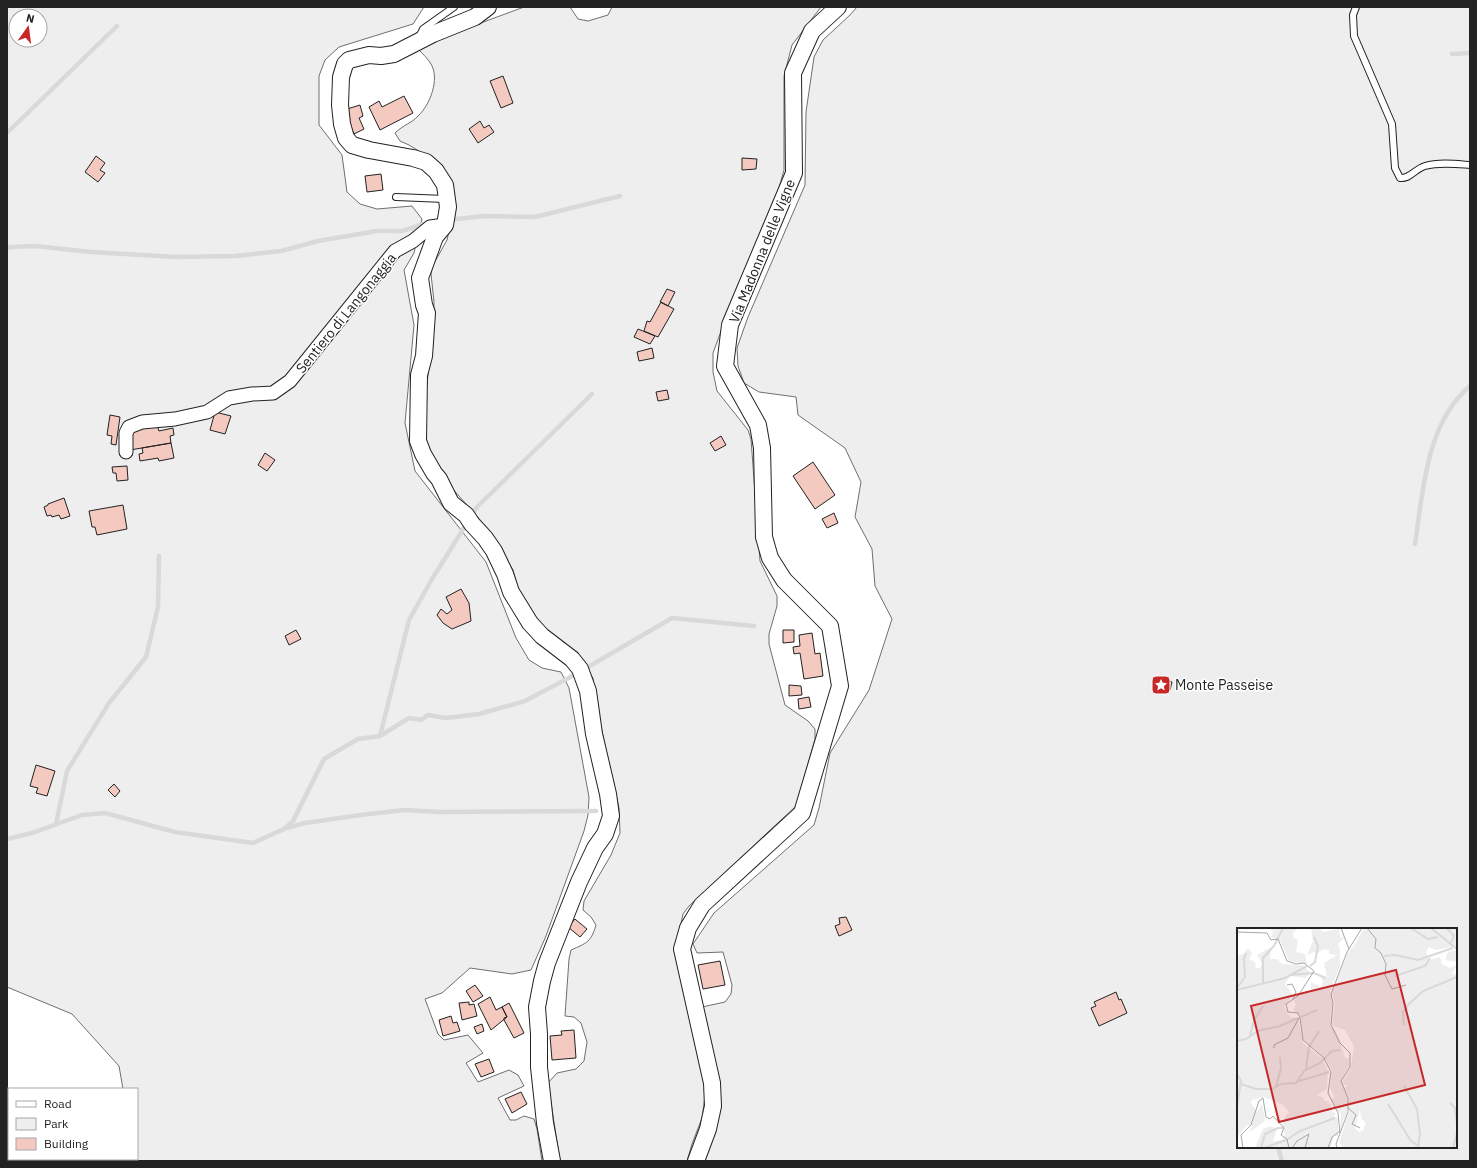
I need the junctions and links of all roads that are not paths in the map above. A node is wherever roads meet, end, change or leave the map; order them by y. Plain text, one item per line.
1 (454, 7) edge
2 (488, 7) edge
3 (838, 7) edge
4 (1356, 7) edge
5 (417, 42) junction
6 (1470, 165) edge
7 (396, 197) dead end
8 (447, 199) junction
9 (445, 225) junction
10 (126, 452) dead end
11 (552, 1161) edge
12 (696, 1161) edge

1 - 5 lane
2 - 5 street
3 - 12 street, Via Madonna delle Vigne
4 - 6 lane
5 - 8 street
7 - 8 lane
8 - 9 street
9 - 10 street, Sentiero di Langonaggia
9 - 11 street

